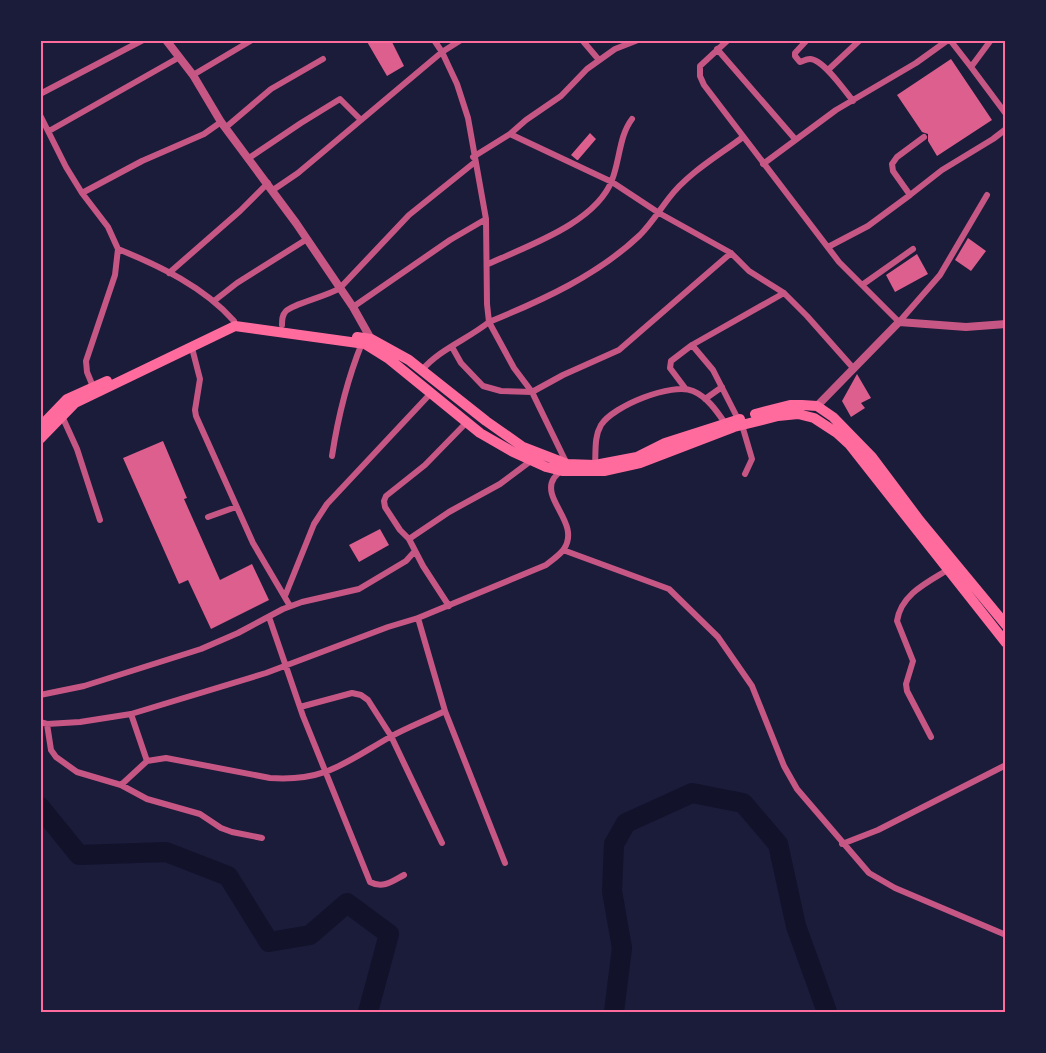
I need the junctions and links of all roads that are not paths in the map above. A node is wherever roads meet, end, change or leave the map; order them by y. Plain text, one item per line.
1 (143, 40) edge
2 (166, 40) edge
3 (252, 40) edge
4 (434, 40) edge
5 (461, 40) edge
6 (582, 40) edge
7 (638, 40) edge
8 (728, 40) edge
9 (807, 40) edge
10 (860, 40) edge
11 (949, 40) edge
12 (991, 40) edge
13 (717, 50) junction
14 (442, 52) junction
15 (178, 58) junction
16 (322, 59) dead end
17 (600, 60) junction
18 (971, 68) junction
19 (828, 70) junction
20 (193, 75) junction
21 (40, 94) edge
22 (853, 101) junction
23 (1005, 114) edge
24 (40, 115) edge
25 (360, 119) junction
26 (632, 119) dead end
27 (223, 125) junction
28 (1005, 129) edge
29 (49, 131) junction
30 (510, 134) junction
31 (743, 137) junction
32 (924, 137) dead end
33 (795, 140) junction
34 (249, 158) junction
35 (474, 160) junction
36 (763, 165) junction
37 (612, 182) junction
38 (270, 186) junction
39 (82, 193) junction
40 (910, 195) junction
41 (987, 195) dead end
42 (659, 213) junction
43 (486, 219) junction
44 (307, 239) junction
45 (828, 247) junction
46 (118, 249) junction
47 (913, 249) dead end
48 (731, 253) junction
49 (488, 264) junction
50 (169, 273) junction
51 (862, 285) junction
52 (340, 288) junction
53 (784, 293) junction
54 (214, 301) junction
55 (353, 307) junction
56 (234, 321) junction
57 (489, 322) junction
58 (899, 322) junction
59 (1005, 324) edge
60 (282, 325) junction
61 (367, 341) junction
62 (692, 345) junction
63 (452, 347) junction
64 (192, 348) junction
65 (855, 369) junction
66 (422, 370) junction
67 (722, 387) junction
68 (685, 388) junction
69 (95, 390) junction
70 (532, 392) junction
71 (431, 393) junction
72 (705, 399) junction
73 (818, 406) junction
74 (62, 416) junction
75 (814, 418) junction
76 (467, 422) junction
77 (740, 422) junction
78 (725, 423) junction
79 (40, 427) edge
80 (40, 439) edge
81 (332, 456) dead end
82 (532, 460) junction
83 (595, 465) junction
84 (564, 467) junction
85 (745, 474) dead end
86 (236, 507) junction
87 (208, 517) dead end
88 (100, 520) dead end
89 (409, 539) junction
90 (563, 550) junction
91 (415, 551) junction
92 (952, 567) junction
93 (285, 596) junction
94 (290, 606) junction
95 (449, 606) junction
96 (269, 617) junction
97 (418, 618) junction
98 (1005, 625) edge
99 (1005, 643) edge
100 (287, 666) junction
101 (40, 695) edge
102 (300, 707) junction
103 (445, 711) junction
104 (131, 714) junction
105 (44, 723) edge
106 (392, 736) junction
107 (931, 737) dead end
108 (147, 761) junction
109 (1005, 765) edge
110 (326, 773) junction
111 (121, 784) junction
112 (262, 838) dead end
113 (442, 843) dead end
114 (842, 844) junction
115 (505, 862) dead end
116 (404, 875) dead end
117 (1005, 935) edge

1 - 21 street
2 - 15 street
3 - 20 street
4 - 14 street
5 - 14 street
6 - 17 street
7 - 17 street
8 - 13 street
9 - 19 street
10 - 19 street
11 - 18 street
11 - 22 street
12 - 18 street
13 - 31 street
13 - 33 street
14 - 25 street
14 - 35 street
15 - 20 street
15 - 29 street
16 - 27 street
17 - 30 street
18 - 23 street
19 - 22 street
20 - 27 street
22 - 33 street
24 - 29 street
25 - 34 street
25 - 38 street
26 - 37 street
27 - 34 street
27 - 39 street
28 - 40 street
29 - 39 street
30 - 35 street
30 - 37 street
31 - 36 street
31 - 42 street
32 - 40 street
33 - 36 street
34 - 38 street
35 - 43 street
35 - 52 street
36 - 45 street
37 - 42 street
37 - 49 street
38 - 44 street
38 - 50 street
39 - 46 street
40 - 45 street
41 - 58 street
42 - 48 street
42 - 57 street
43 - 49 street
43 - 55 street
44 - 52 street
44 - 54 street
45 - 51 street
46 - 50 street
46 - 69 street
47 - 51 street
48 - 53 street
48 - 70 street
49 - 57 street
50 - 54 street
51 - 58 street
52 - 55 street
52 - 60 street
53 - 62 street
53 - 65 street
54 - 56 street
55 - 61 street
56 - 60 highway
56 - 69 highway
57 - 63 street
57 - 70 street
58 - 59 street
58 - 65 street
60 - 61 highway
61 - 64 highway
61 - 66 highway
61 - 71 highway
61 - 81 street
62 - 67 street
62 - 68 street
63 - 66 street
63 - 70 street
64 - 69 highway
64 - 86 street
65 - 73 street
66 - 84 highway
67 - 72 street
67 - 77 street
68 - 72 street
68 - 83 street
69 - 74 highway
69 - 79 highway
70 - 84 street
71 - 76 highway
71 - 93 street
72 - 78 street
73 - 75 street
73 - 77 highway
73 - 92 highway
74 - 80 highway
74 - 88 street
75 - 77 highway
75 - 92 highway
76 - 82 highway
76 - 89 street
77 - 78 highway
77 - 84 highway
77 - 85 street
78 - 83 highway
82 - 84 highway
82 - 89 street
83 - 84 highway
84 - 90 street
86 - 87 street
86 - 93 street
89 - 91 street
90 - 95 street
90 - 114 street
91 - 94 street
91 - 95 street
92 - 98 highway
92 - 99 highway
92 - 107 street
93 - 94 street
94 - 96 street
95 - 97 street
96 - 100 street
96 - 101 street
97 - 100 street
97 - 103 street
100 - 102 street
100 - 104 street
102 - 106 street
102 - 110 street
103 - 106 street
103 - 115 street
104 - 105 street
104 - 108 street
105 - 111 street
106 - 110 street
106 - 113 street
108 - 110 street
108 - 111 street
109 - 114 street
110 - 116 street
111 - 112 street
114 - 117 street

